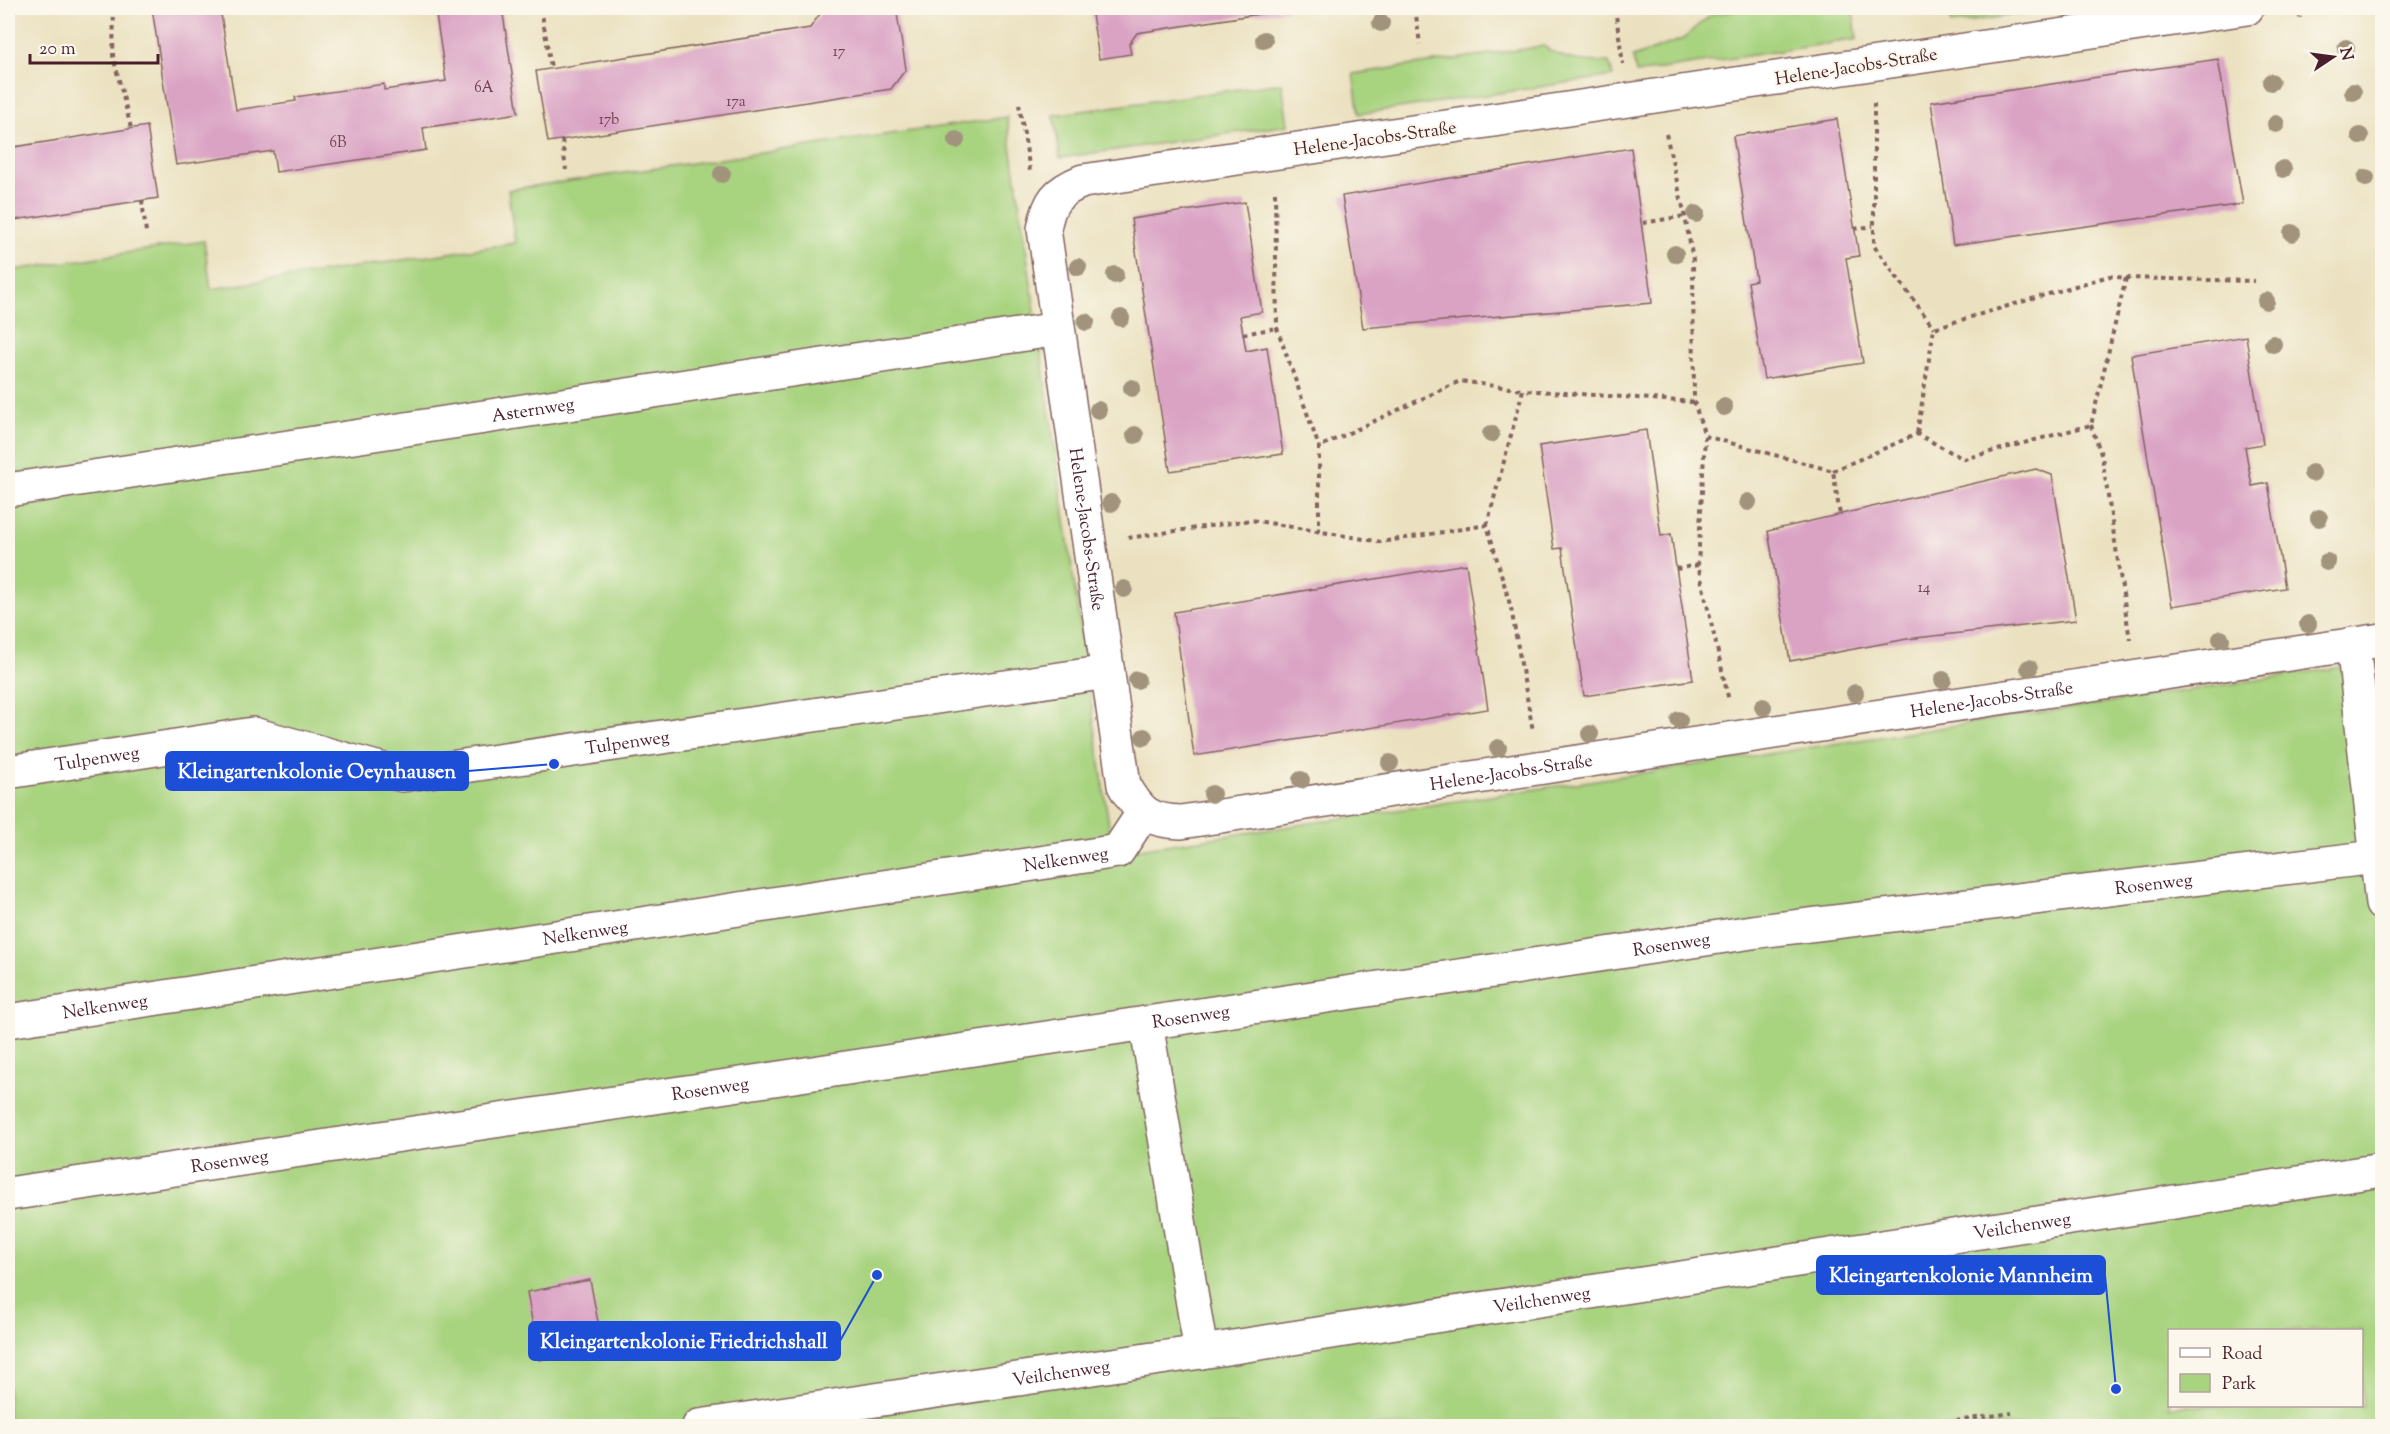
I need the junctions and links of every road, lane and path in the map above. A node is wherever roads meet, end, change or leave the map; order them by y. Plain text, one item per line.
1 (114, 8) edge
2 (541, 8) edge
3 (1415, 8) edge
4 (1615, 8) edge
5 (2247, 8) edge
6 (2298, 8) edge
7 (2300, 18) dead end
8 (1420, 44) dead end
9 (1621, 46) dead end
10 (1874, 63) junction
11 (551, 68) dead end
12 (1656, 96) junction
13 (1019, 104) dead end
14 (131, 128) dead end
15 (562, 140) dead end
16 (1274, 153) junction
17 (566, 170) dead end
18 (1053, 199) junction
19 (142, 200) dead end
20 (1685, 216) junction
21 (1643, 223) dead end
22 (1873, 226) junction
23 (1854, 229) dead end
24 (146, 232) dead end
25 (2126, 278) junction
26 (2254, 280) dead end
27 (1277, 328) junction
28 (1934, 328) junction
29 (1058, 329) junction
30 (1243, 334) dead end
31 (1523, 390) junction
32 (1694, 402) junction
33 (2091, 425) junction
34 (1917, 434) junction
35 (1705, 436) junction
36 (1319, 447) junction
37 (1833, 471) junction
38 (8, 490) edge
39 (1840, 515) dead end
40 (1486, 525) junction
41 (1319, 532) junction
42 (1089, 543) junction
43 (1698, 565) junction
44 (1676, 569) dead end
45 (2368, 642) edge
46 (1108, 672) junction
47 (2136, 678) junction
48 (1737, 738) junction
49 (1539, 769) junction
50 (8, 772) edge
51 (1143, 813) junction
52 (2376, 857) junction
53 (2382, 904) edge
54 (8, 1021) edge
55 (1146, 1023) junction
56 (2382, 1170) edge
57 (8, 1194) edge
58 (1201, 1352) junction
59 (2012, 1413) dead end
60 (699, 1426) edge
61 (1920, 1426) edge

1 - 14 path
2 - 11 path
3 - 8 path
4 - 9 path
5 - 10 street, Helene-Jacobs-Straße
6 - 7 path
10 - 12 street, Helene-Jacobs-Straße
10 - 22 path
12 - 16 street, Helene-Jacobs-Straße
12 - 20 path
13 - 18 path
15 - 17 path
16 - 18 street, Helene-Jacobs-Straße
16 - 27 path
18 - 29 street, Helene-Jacobs-Straße
19 - 24 path
20 - 21 path
20 - 32 path
22 - 23 path
22 - 28 path
25 - 26 path
25 - 28 path
25 - 33 path
27 - 30 path
27 - 36 path
28 - 34 path
29 - 38 street, Asternweg
29 - 42 street, Helene-Jacobs-Straße
31 - 32 path
31 - 36 path
31 - 40 path
32 - 35 path
33 - 34 path
33 - 47 path
34 - 37 path
35 - 37 path
35 - 43 path
36 - 41 path
37 - 39 path
40 - 41 path
40 - 49 path
41 - 42 path
42 - 46 street, Helene-Jacobs-Straße
43 - 44 path
43 - 48 path
45 - 47 street, Helene-Jacobs-Straße
45 - 52 street
46 - 50 street, Tulpenweg
46 - 51 street, Helene-Jacobs-Straße
47 - 48 street, Helene-Jacobs-Straße
48 - 49 street, Helene-Jacobs-Straße
49 - 51 street, Helene-Jacobs-Straße
51 - 54 street, Nelkenweg
52 - 53 street
52 - 55 street, Rosenweg
55 - 57 street, Rosenweg
55 - 58 street
56 - 58 street, Veilchenweg
58 - 60 street, Veilchenweg
59 - 61 path

